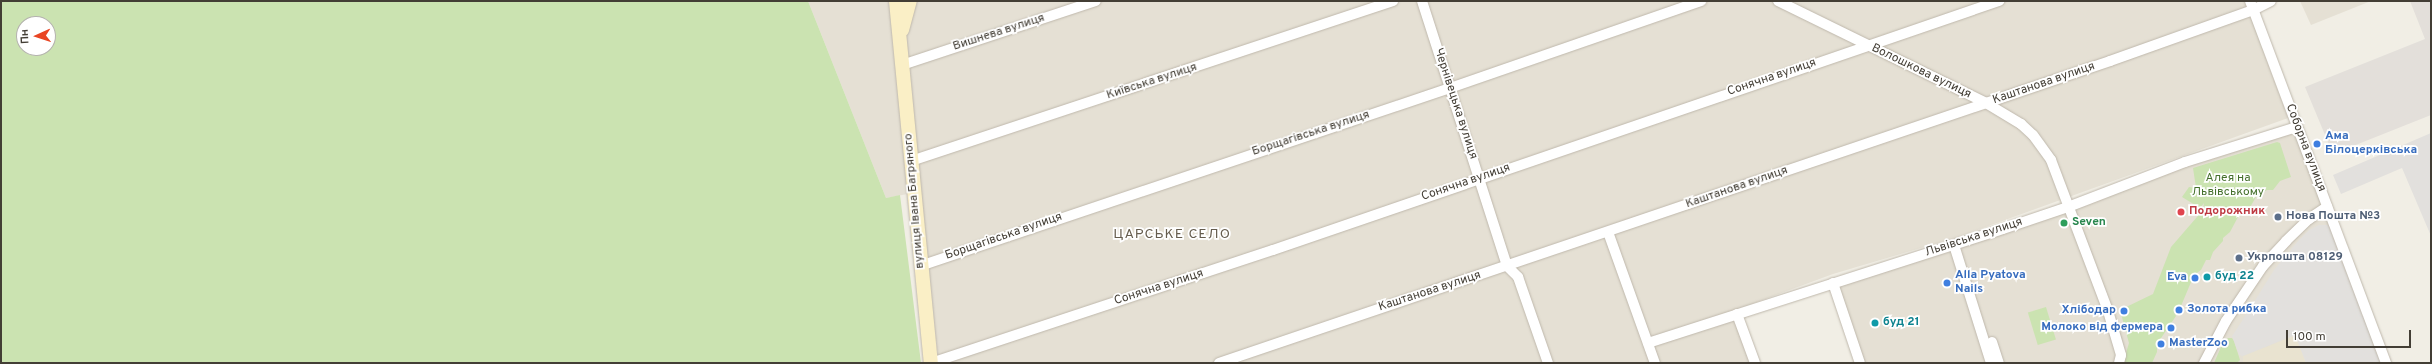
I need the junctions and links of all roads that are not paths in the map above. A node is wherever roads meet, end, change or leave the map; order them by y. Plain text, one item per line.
1 (896, 1) edge
2 (910, 1) edge
3 (1096, 1) edge
4 (1393, 1) edge
5 (1422, 1) edge
6 (1701, 1) edge
7 (1778, 1) edge
8 (2000, 1) edge
9 (2271, 1) edge
10 (2252, 6) edge
11 (900, 38) junction
12 (1867, 45) junction
13 (902, 64) junction
14 (1450, 88) junction
15 (1986, 103) junction
16 (2297, 127) junction
17 (911, 161) junction
18 (1479, 179) junction
19 (2068, 207) junction
20 (2327, 207) junction
21 (1608, 232) junction
22 (1954, 245) junction
23 (920, 266) junction
24 (1507, 266) junction
25 (1833, 283) junction
26 (1737, 314) junction
27 (1983, 336) junction
28 (1648, 343) junction
29 (931, 363) edge
30 (1219, 363) edge
31 (1547, 363) edge
32 (1655, 363) edge
33 (1755, 363) edge
34 (1860, 363) edge
35 (1991, 363) edge
36 (1999, 363) edge
37 (2119, 363) edge
38 (2204, 363) edge
39 (2386, 363) edge

1 - 11 main road, вулиця Івана Багряного
2 - 11 main road, вулиця Івана Багряного
3 - 13 street, Вишнева вулиця
4 - 17 street, Київська вулиця
5 - 14 street, Чернівецька вулиця
6 - 14 street, Борщагівська вулиця
7 - 12 street, Волошкова вулиця
8 - 12 street, Сонячна вулиця
9 - 10 street, Каштанова вулиця
10 - 15 street, Каштанова вулиця
10 - 16 street, Соборна вулиця
11 - 13 main road, вулиця Івана Багряного
12 - 15 street, Волошкова вулиця
12 - 18 street, Сонячна вулиця
13 - 17 main road, вулиця Івана Багряного
14 - 18 street, Чернівецька вулиця
14 - 23 street, Борщагівська вулиця
15 - 19 street, Волошкова вулиця
15 - 21 street, Каштанова вулиця
16 - 19 street, Львівська вулиця
16 - 20 street, Соборна вулиця
17 - 23 main road, вулиця Івана Багряного
18 - 24 street, Чернівецька вулиця
18 - 29 street, Сонячна вулиця
19 - 22 street, Львівська вулиця
19 - 37 street, Волошкова вулиця
20 - 38 street
20 - 39 street, Соборна вулиця
21 - 24 street, Каштанова вулиця
21 - 28 street
22 - 25 street, Львівська вулиця
22 - 27 street
23 - 29 main road, вулиця Івана Багряного
24 - 30 street, Каштанова вулиця
24 - 31 street, Чернівецька вулиця
25 - 26 street, Львівська вулиця
25 - 34 street
26 - 28 street, Львівська вулиця
26 - 33 street
27 - 35 street
27 - 36 street
28 - 32 street

